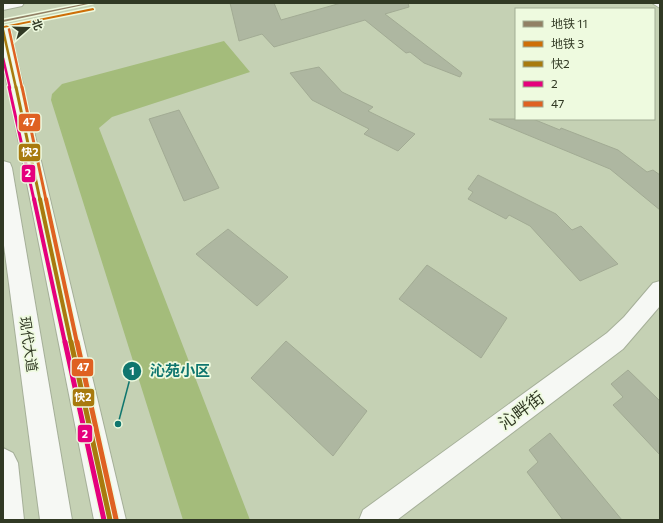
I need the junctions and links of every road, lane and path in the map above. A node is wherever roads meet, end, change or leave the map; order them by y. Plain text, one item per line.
1 (18, 3) edge
2 (3, 6) edge
3 (3, 30) edge
4 (3, 168) edge
5 (660, 290) edge
6 (3, 463) edge
7 (8, 520) edge
8 (56, 520) edge
9 (110, 520) edge
10 (373, 520) edge

1 - 2 main road
3 - 9 main road
4 - 8 main road, 现代大道
5 - 10 street, 沁畔街
6 - 7 main road

